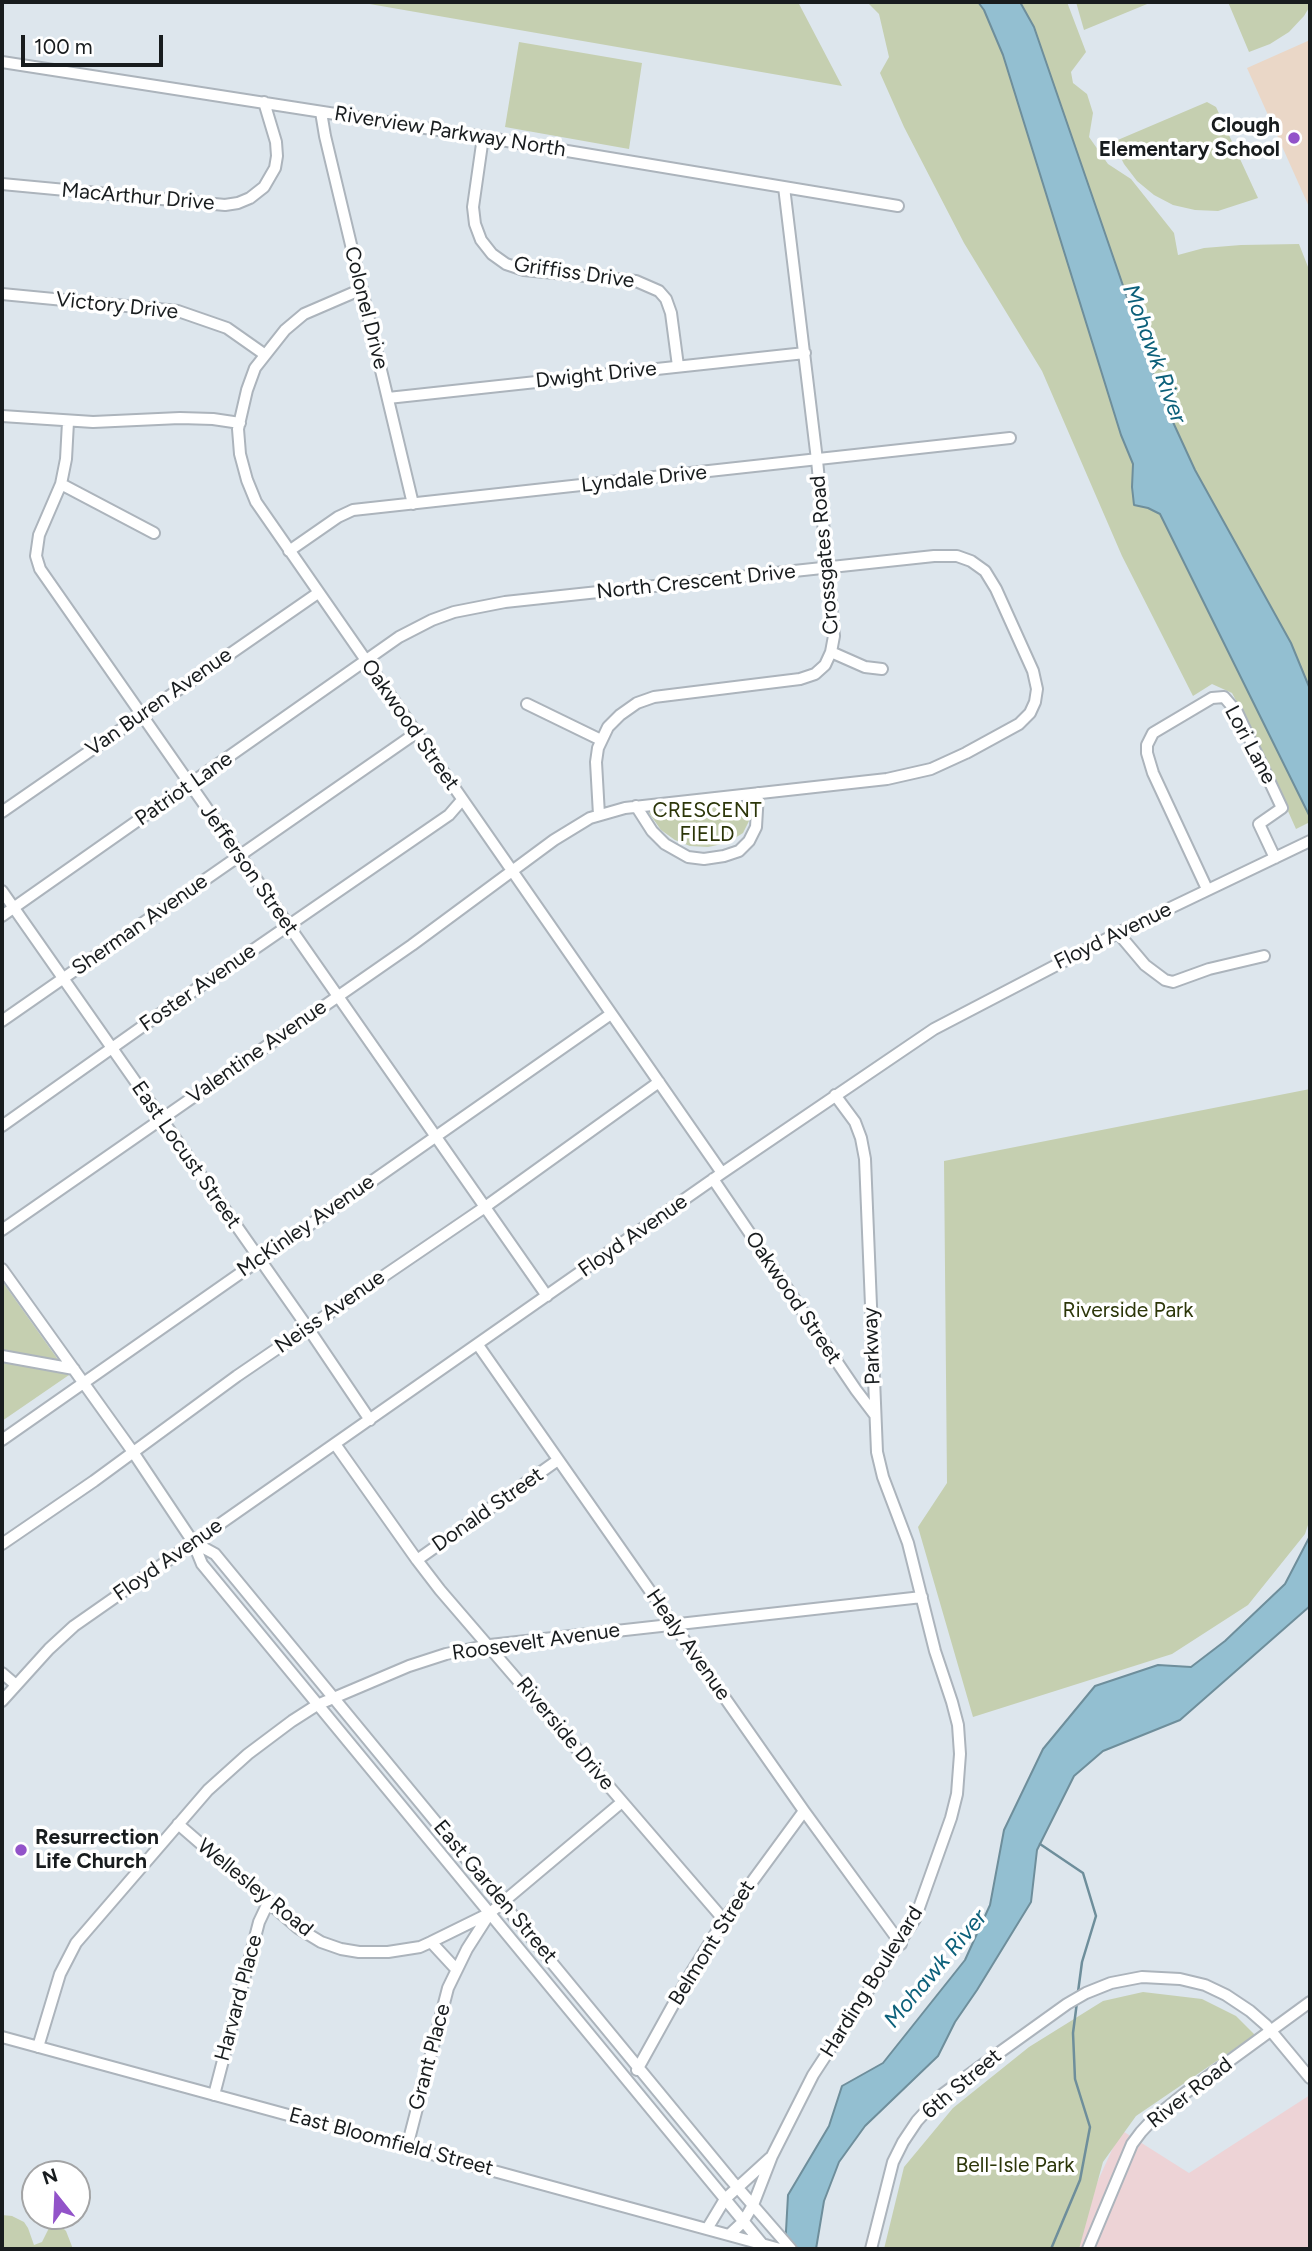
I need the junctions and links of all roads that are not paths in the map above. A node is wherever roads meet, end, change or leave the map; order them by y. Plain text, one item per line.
1 (2, 62) edge
2 (264, 102) junction
3 (321, 112) junction
4 (483, 137) junction
5 (2, 184) edge
6 (784, 187) junction
7 (898, 206) dead end
8 (362, 289) junction
9 (2, 294) edge
10 (805, 353) junction
11 (264, 354) junction
12 (678, 366) junction
13 (388, 398) junction
14 (2, 416) edge
15 (68, 422) junction
16 (240, 423) junction
17 (1010, 438) dead end
18 (817, 460) junction
19 (61, 484) junction
20 (413, 504) junction
21 (155, 533) dead end
22 (289, 551) junction
23 (827, 568) junction
24 (318, 593) junction
25 (831, 652) junction
26 (366, 662) junction
27 (882, 669) dead end
28 (527, 704) dead end
29 (139, 715) junction
30 (415, 733) junction
31 (601, 740) junction
32 (189, 785) junction
33 (758, 793) junction
34 (462, 800) junction
35 (636, 806) junction
36 (2, 812) edge
37 (599, 815) junction
38 (1306, 843) edge
39 (239, 855) junction
40 (1275, 858) junction
41 (512, 872) junction
42 (1207, 890) junction
43 (2, 891) edge
44 (14, 908) junction
45 (2, 916) edge
46 (288, 925) junction
47 (1118, 933) junction
48 (1264, 956) dead end
49 (63, 978) junction
50 (337, 996) junction
51 (611, 1014) junction
52 (2, 1021) edge
53 (112, 1049) junction
54 (659, 1082) junction
55 (835, 1095) junction
56 (161, 1118) junction
57 (2, 1126) edge
58 (435, 1136) junction
59 (718, 1176) junction
60 (485, 1207) junction
61 (2, 1230) edge
62 (259, 1258) junction
63 (2, 1269) edge
64 (547, 1296) junction
65 (308, 1328) junction
66 (478, 1345) junction
67 (2, 1356) edge
68 (74, 1369) junction
69 (84, 1382) junction
70 (875, 1415) junction
71 (370, 1420) junction
72 (2, 1440) edge
73 (335, 1444) junction
74 (133, 1452) junction
75 (558, 1460) junction
76 (193, 1542) junction
77 (2, 1544) edge
78 (417, 1560) junction
79 (922, 1597) junction
80 (674, 1624) junction
81 (490, 1645) junction
82 (2, 1673) edge
83 (16, 1685) junction
84 (333, 1697) junction
85 (2, 1701) edge
86 (317, 1705) junction
87 (622, 1802) junction
88 (804, 1811) junction
89 (178, 1824) junction
90 (268, 1903) junction
91 (504, 1903) junction
92 (490, 1913) junction
93 (724, 1920) junction
94 (431, 1942) junction
95 (901, 1944) junction
96 (456, 1969) junction
97 (1310, 2002) edge
98 (1272, 2031) junction
99 (2, 2037) edge
100 (38, 2047) junction
101 (639, 2066) junction
102 (1310, 2078) edge
103 (630, 2082) junction
104 (214, 2095) junction
105 (407, 2147) junction
106 (772, 2156) junction
107 (737, 2187) junction
108 (725, 2199) junction
109 (753, 2205) junction
110 (744, 2222) junction
111 (706, 2229) junction
112 (729, 2235) junction
113 (774, 2245) edge
114 (791, 2249) edge
115 (871, 2249) edge
116 (1088, 2249) edge

1 - 2 street, Riverview Parkway North
2 - 3 street, Riverview Parkway North
2 - 5 street, MacArthur Drive
3 - 4 street, Riverview Parkway North
3 - 8 street, Colonel Drive
4 - 6 street, Riverview Parkway North
4 - 12 street, Griffiss Drive
6 - 7 street, Riverview Parkway North
6 - 10 street, Crossgates Road
8 - 11 street, Oakwood Street
8 - 13 street, Colonel Drive
9 - 11 street, Victory Drive
10 - 12 street, Dwight Drive
10 - 18 street, Crossgates Road
11 - 16 street, Oakwood Street
12 - 13 street, Dwight Drive
13 - 20 street, Colonel Drive
14 - 15 street
15 - 16 street
15 - 19 street, Jefferson Street
16 - 22 street, Oakwood Street
17 - 18 street, Lyndale Drive
18 - 20 street, Lyndale Drive
18 - 23 street, Crossgates Road
19 - 21 street
19 - 29 street, Jefferson Street
20 - 22 street, Lyndale Drive
22 - 24 street, Oakwood Street
23 - 25 street, Crossgates Road
23 - 26 street, North Crescent Drive
23 - 33 street, North Crescent Drive
24 - 26 street, Oakwood Street
24 - 29 street, Van Buren Avenue
25 - 27 street
25 - 31 street, Crossgates Road
26 - 30 street, Oakwood Street
26 - 32 street, Patriot Lane
28 - 31 street
29 - 32 street, Jefferson Street
29 - 36 street, Van Buren Avenue
30 - 34 street, Oakwood Street
30 - 39 street, Sherman Avenue
31 - 37 street
32 - 39 street, Jefferson Street
32 - 44 street, Patriot Lane
33 - 35 street
33 - 35 street
34 - 41 street, Oakwood Street
34 - 46 street, Foster Avenue
35 - 37 street
37 - 41 street
38 - 40 street, Floyd Avenue
39 - 46 street, Jefferson Street
39 - 49 street, Sherman Avenue
40 - 42 street, Floyd Avenue
40 - 42 street, Lori Lane
41 - 50 street, Valentine Avenue
41 - 51 street, Oakwood Street
42 - 47 street, Floyd Avenue
43 - 44 street, East Locust Street
44 - 45 street, Patriot Lane
44 - 49 street, East Locust Street
46 - 50 street, Jefferson Street
46 - 53 street, Foster Avenue
47 - 48 street
47 - 55 street, Floyd Avenue
49 - 52 street, Sherman Avenue
49 - 53 street, East Locust Street
50 - 56 street, Valentine Avenue
50 - 58 street, Jefferson Street
51 - 54 street, Oakwood Street
51 - 58 street, McKinley Avenue
53 - 56 street, East Locust Street
53 - 57 street, Foster Avenue
54 - 59 street, Oakwood Street
54 - 60 street, Neiss Avenue
55 - 59 street, Floyd Avenue
55 - 70 street, Parkway
56 - 61 street, Valentine Avenue
56 - 62 street, East Locust Street
58 - 60 street, Jefferson Street
58 - 62 street, McKinley Avenue
59 - 64 street, Floyd Avenue
59 - 70 street, Oakwood Street
60 - 64 street, Jefferson Street
60 - 65 street, Neiss Avenue
62 - 65 street, East Locust Street
62 - 69 street, McKinley Avenue
63 - 68 street, East Garden Street
64 - 66 street, Floyd Avenue
65 - 71 street, East Locust Street
65 - 74 street, Neiss Avenue
66 - 71 street, Floyd Avenue
66 - 75 street, Healy Avenue
67 - 68 street
68 - 69 street, East Garden Street
69 - 72 street, McKinley Avenue
69 - 74 street, East Garden Street
70 - 79 street, Parkway
71 - 73 street, Floyd Avenue
73 - 76 street, Floyd Avenue
73 - 78 street, Riverside Drive
74 - 76 street, East Garden Street
74 - 77 street, Neiss Avenue
75 - 78 street, Donald Street
75 - 80 street, Healy Avenue
76 - 83 street, Floyd Avenue
76 - 84 street, East Garden Street
76 - 86 street, East Garden Street
78 - 81 street, Riverside Drive
79 - 80 street, Roosevelt Avenue
79 - 95 street, Harding Boulevard
80 - 81 street, Roosevelt Avenue
80 - 88 street, Healy Avenue
81 - 84 street, Roosevelt Avenue
81 - 87 street, Riverside Drive
82 - 83 street
83 - 85 street, Floyd Avenue
84 - 86 street, Roosevelt Avenue
84 - 91 street, East Garden Street
86 - 89 street, Roosevelt Avenue
86 - 92 street, East Garden Street
87 - 91 street, Wellesley Road
87 - 93 street, Riverside Drive
88 - 93 street, Belmont Street
88 - 95 street, Healy Avenue
89 - 90 street, Wellesley Road
89 - 100 street, Roosevelt Avenue
90 - 94 street, Wellesley Road
90 - 104 street, Harvard Place
91 - 92 street, Wellesley Road
91 - 101 street, East Garden Street
92 - 94 street, Wellesley Road
92 - 96 street, Grant Place
92 - 103 street, East Garden Street
93 - 101 street, Belmont Street
94 - 96 street
95 - 106 street, Harding Boulevard
96 - 105 street, Grant Place
97 - 98 street, River Road
98 - 102 street, 6th Street
98 - 115 street, 6th Street
98 - 116 street, River Road
99 - 100 street, East Bloomfield Street
100 - 104 street, East Bloomfield Street
101 - 103 street, Belmont Street
101 - 107 street, East Garden Street
103 - 108 street, East Garden Street
104 - 105 street, East Bloomfield Street
105 - 111 street, East Bloomfield Street
106 - 107 street, Harding Boulevard
106 - 109 street, Harding Boulevard
107 - 108 street, Harding Boulevard
107 - 109 street, East Garden Street
108 - 110 street, East Garden Street
108 - 111 street, Harding Boulevard
109 - 110 street, Harding Boulevard
109 - 113 street, East Garden Street
110 - 112 street, Harding Boulevard
110 - 113 street, East Garden Street
111 - 112 street, East Bloomfield Street
112 - 113 street, East Bloomfield Street
113 - 114 street, East Garden Street

